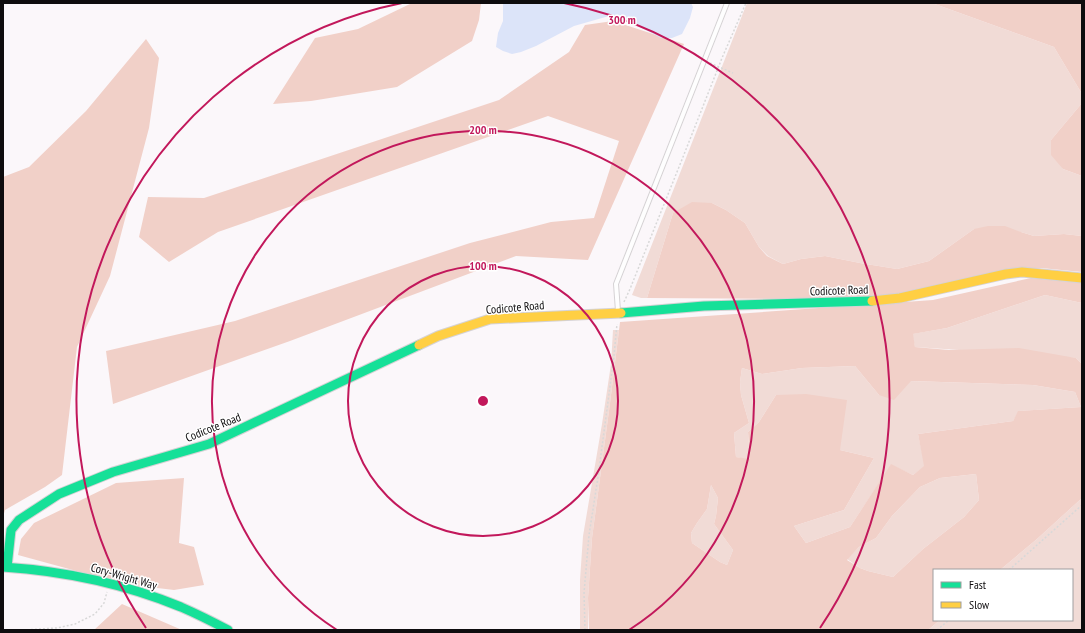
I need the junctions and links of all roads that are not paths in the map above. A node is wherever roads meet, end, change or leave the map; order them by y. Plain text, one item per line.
1 (727, 3) edge
2 (1082, 278) edge
3 (619, 313) junction
4 (5, 567) edge
5 (228, 630) edge

1 - 3 lane
2 - 3 street, Codicote Road
3 - 4 street, Codicote Road
4 - 5 street, Cory-Wright Way

